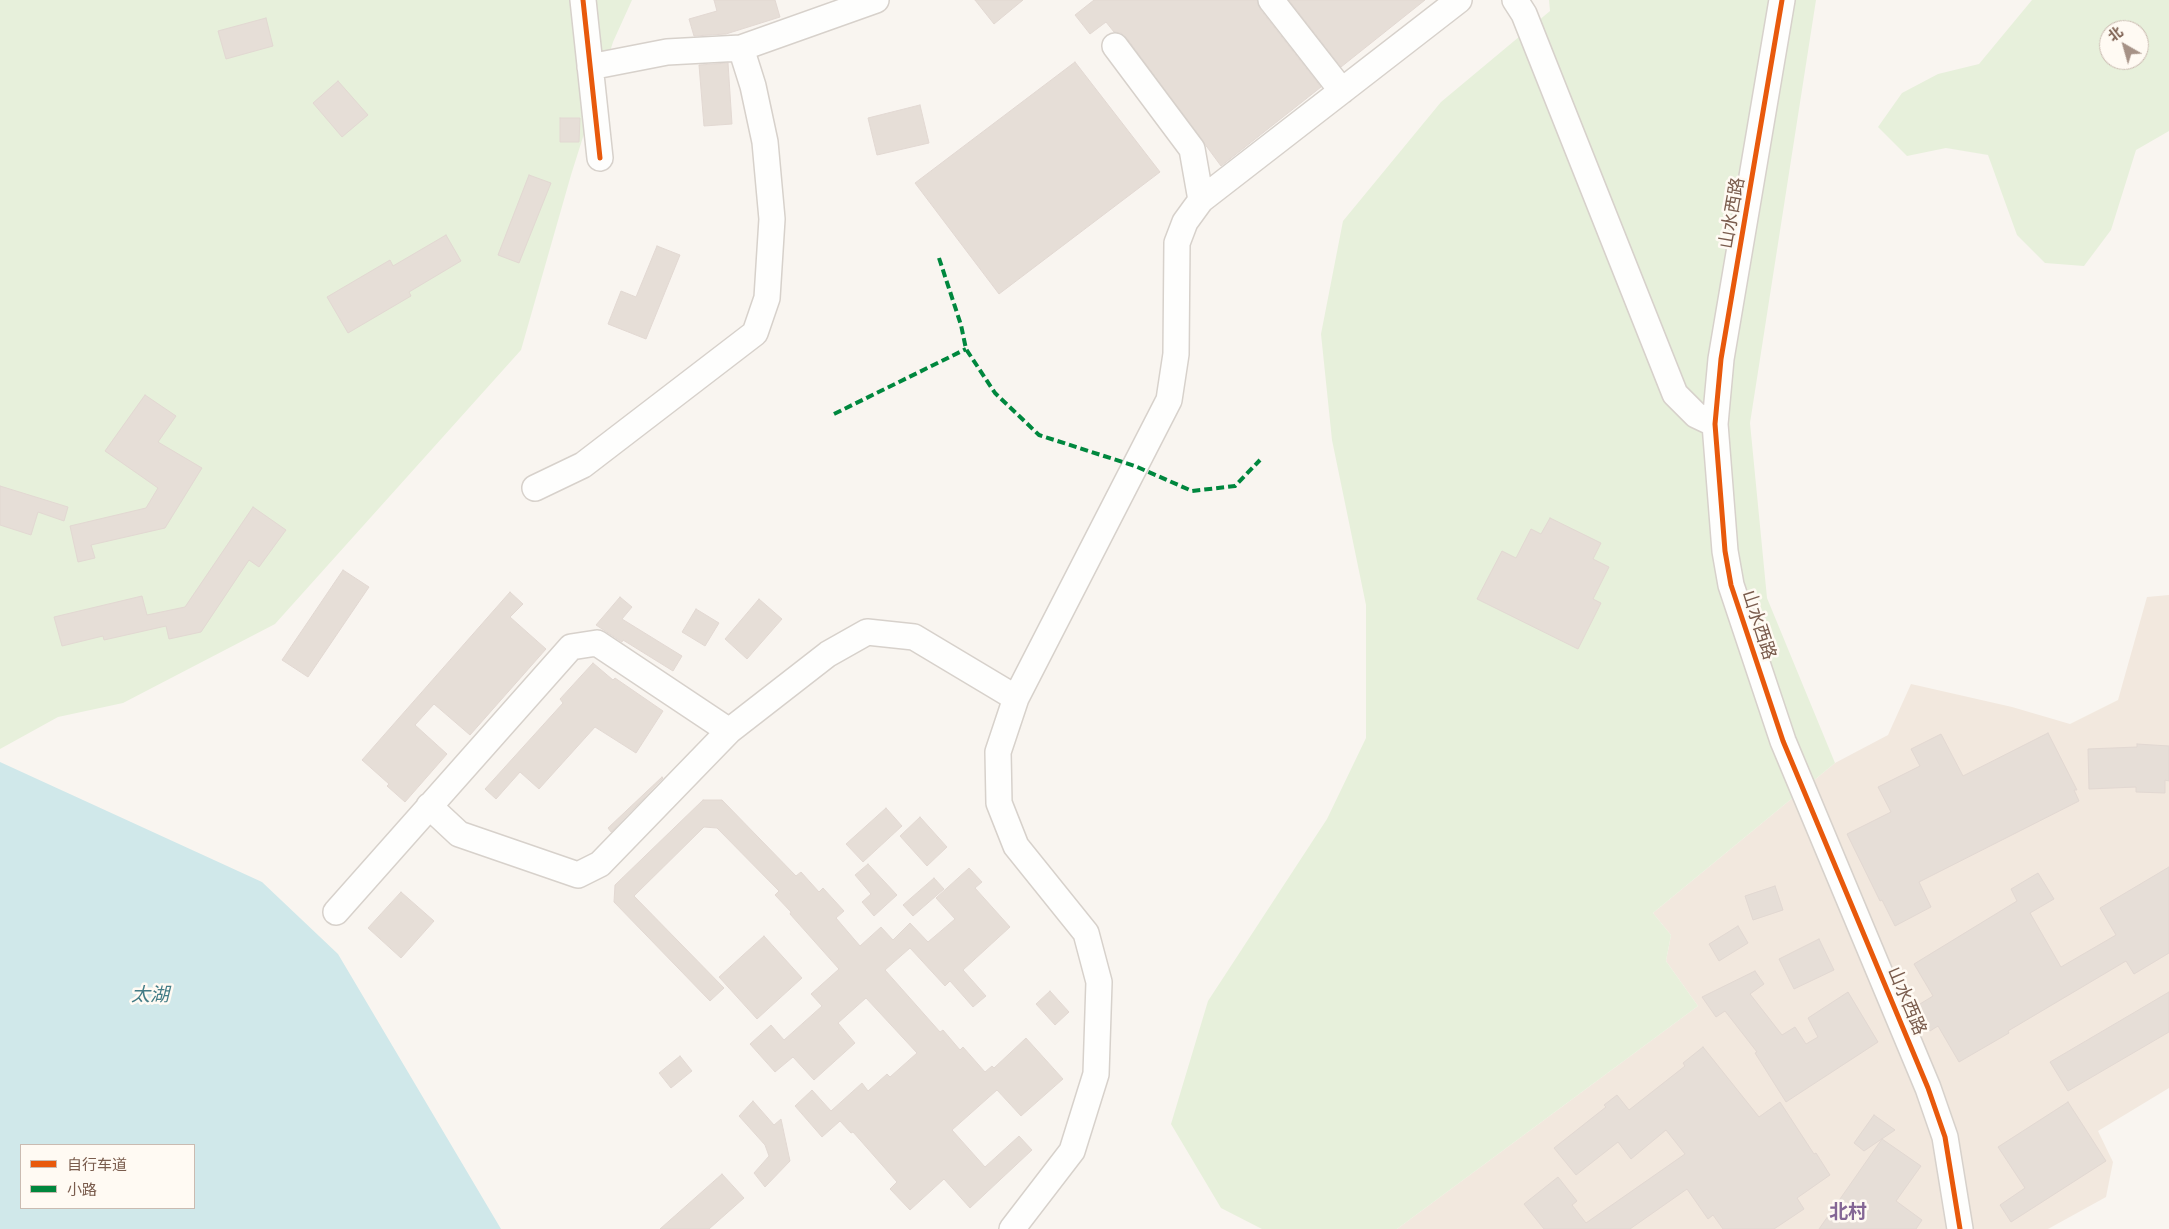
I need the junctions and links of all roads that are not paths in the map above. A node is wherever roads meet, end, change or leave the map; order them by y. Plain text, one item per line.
1 (583, 0) edge
2 (876, 0) edge
3 (1272, 0) edge
4 (1459, 0) edge
5 (1515, 0) edge
6 (1782, 0) edge
7 (1115, 46) dead end
8 (740, 48) junction
9 (590, 68) junction
10 (1342, 91) junction
11 (600, 158) dead end
12 (1201, 200) junction
13 (1715, 424) junction
14 (535, 488) dead end
15 (1016, 698) junction
16 (729, 731) junction
17 (429, 806) junction
18 (336, 912) dead end
19 (1012, 1229) edge
20 (1960, 1229) edge

1 - 9 street
2 - 8 street
3 - 10 street
4 - 10 street
5 - 13 street
6 - 13 street, 山水西路
7 - 12 street
8 - 9 street
8 - 14 street
9 - 11 street
10 - 12 street
12 - 15 street
13 - 20 street, 山水西路
15 - 16 street
15 - 19 street
16 - 17 street
16 - 17 street
17 - 18 street

